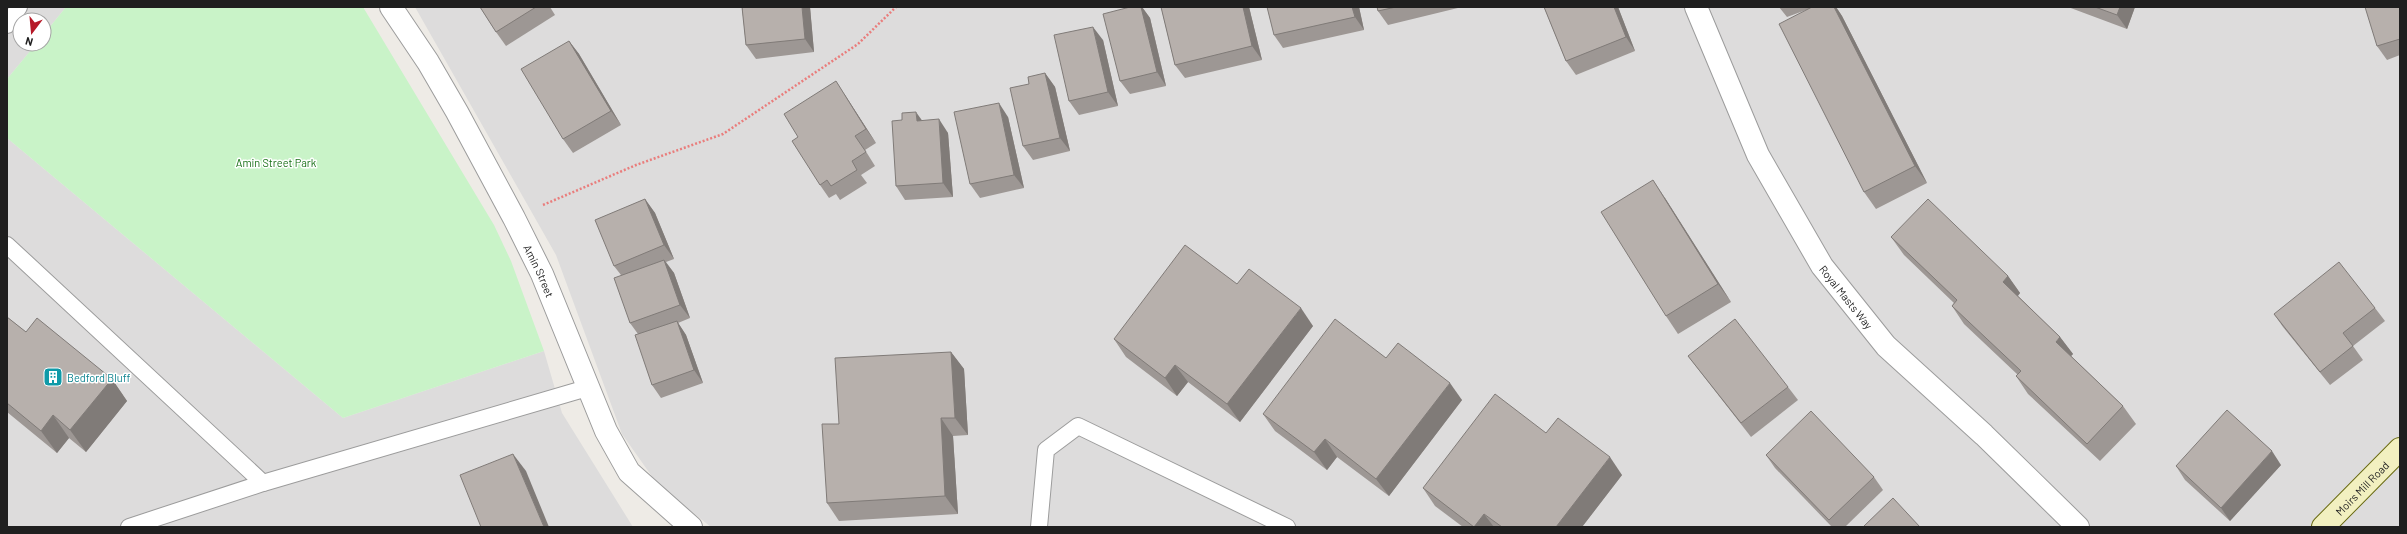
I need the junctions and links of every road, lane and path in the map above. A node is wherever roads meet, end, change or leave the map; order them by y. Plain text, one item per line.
1 (19, 7) edge
2 (391, 7) edge
3 (896, 7) edge
4 (1696, 7) edge
5 (7, 25) edge
6 (514, 218) junction
7 (7, 245) edge
8 (587, 388) junction
9 (2400, 449) edge
10 (263, 483) junction
11 (129, 527) edge
12 (691, 527) edge
13 (1040, 527) edge
14 (1287, 527) edge
15 (2078, 527) edge
16 (2323, 527) edge

1 - 5 lane
2 - 6 street, Amin Street
3 - 6 path
4 - 15 street, Royal Masts Way
6 - 8 street, Amin Street
7 - 10 lane
8 - 10 lane
8 - 12 street, Amin Street
9 - 16 street, Moirs Mill Road
10 - 11 lane
13 - 14 lane

